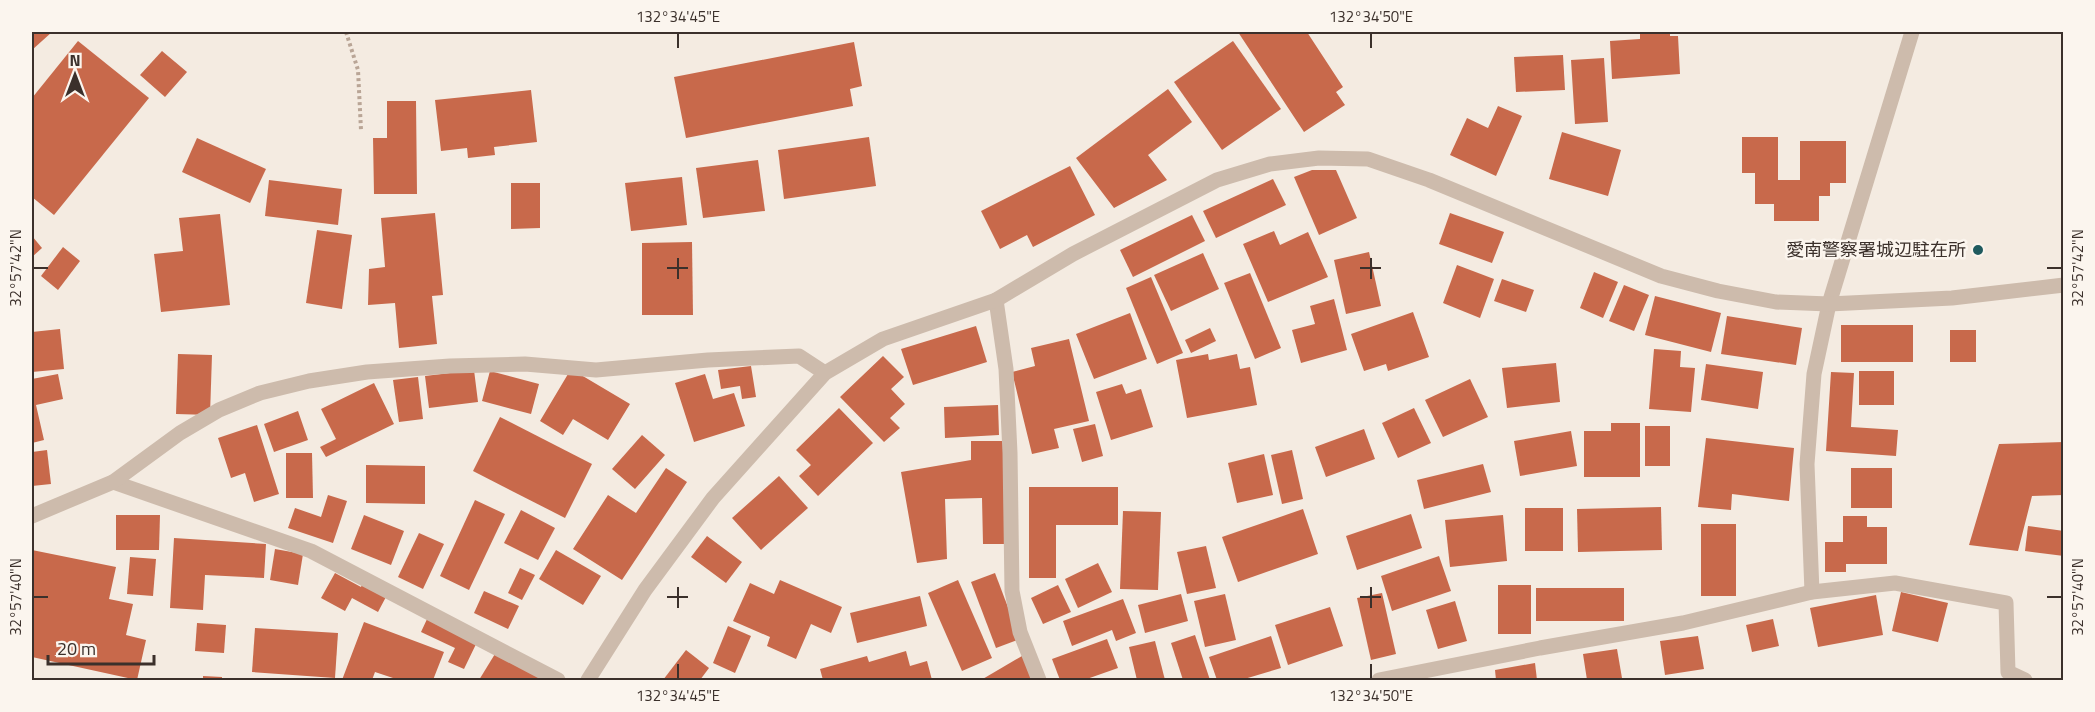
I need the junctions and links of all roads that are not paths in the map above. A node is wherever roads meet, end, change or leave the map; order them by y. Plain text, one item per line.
1 (1912, 32) edge
2 (2064, 285) edge
3 (996, 300) junction
4 (1828, 304) junction
5 (825, 373) junction
6 (113, 482) junction
7 (32, 516) edge
8 (1812, 592) junction
9 (558, 681) edge
10 (588, 681) edge
11 (1039, 681) edge
12 (1379, 681) edge
13 (2025, 681) edge

1 - 4 street
2 - 4 street
3 - 4 street
3 - 5 street
3 - 11 street
4 - 8 street
5 - 6 street
5 - 10 street
6 - 7 street
6 - 9 street
8 - 12 street
8 - 13 street

